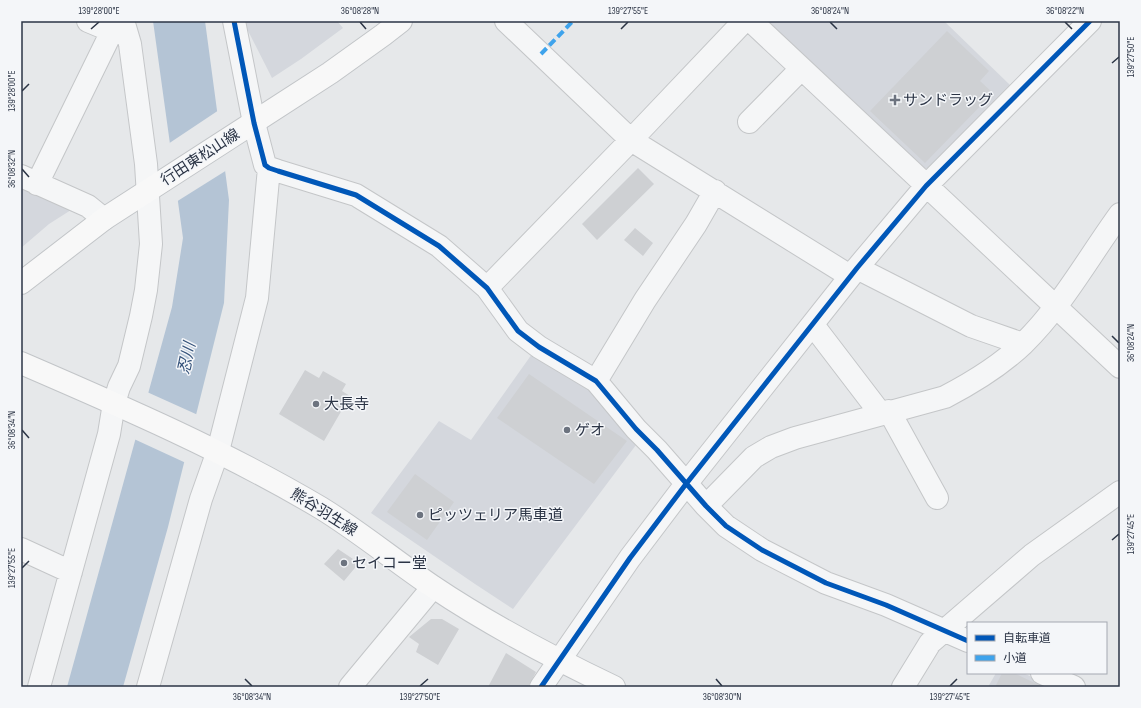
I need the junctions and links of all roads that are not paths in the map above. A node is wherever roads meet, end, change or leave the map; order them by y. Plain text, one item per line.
1 (88, 21) edge
2 (234, 21) edge
3 (401, 21) edge
4 (506, 21) edge
5 (744, 21) edge
6 (751, 21) edge
7 (1090, 21) edge
8 (120, 26) edge
9 (801, 69) junction
10 (749, 122) dead end
11 (249, 126) junction
12 (632, 140) junction
13 (269, 168) junction
14 (29, 180) edge
15 (926, 186) junction
16 (151, 189) junction
17 (715, 191) junction
18 (1120, 214) edge
19 (104, 219) junction
20 (854, 272) junction
21 (21, 282) edge
22 (487, 288) junction
23 (1056, 306) junction
24 (812, 325) junction
25 (1023, 344) junction
26 (21, 363) edge
27 (1120, 367) edge
28 (596, 381) junction
29 (120, 406) junction
30 (885, 413) junction
31 (214, 450) junction
32 (686, 484) junction
33 (1120, 492) edge
34 (938, 498) dead end
35 (706, 506) junction
36 (21, 549) edge
37 (71, 572) junction
38 (433, 587) junction
39 (945, 630) junction
40 (967, 640) edge
41 (559, 660) junction
42 (1044, 674) edge
43 (40, 687) edge
44 (148, 687) edge
45 (350, 687) edge
46 (541, 687) edge
47 (614, 687) edge
48 (903, 687) edge
49 (1074, 687) edge

1 - 8 street
2 - 11 street
3 - 11 main road, 行田東松山線
4 - 12 street
5 - 12 street
6 - 9 street
7 - 15 street
8 - 14 street
8 - 16 street
9 - 10 street
9 - 15 street
11 - 13 street
11 - 16 main road, 行田東松山線
12 - 17 street
12 - 22 street
13 - 22 street
13 - 31 street
14 - 19 street
15 - 20 street
15 - 23 street
16 - 19 main road, 行田東松山線
16 - 29 street
17 - 20 street
17 - 28 street
18 - 23 street
19 - 21 main road, 行田東松山線
20 - 24 street
20 - 25 street
22 - 28 street
23 - 25 street
23 - 27 street
24 - 30 street
24 - 32 street
25 - 30 street
26 - 29 main road, 熊谷羽生線
28 - 32 street
29 - 31 main road, 熊谷羽生線
29 - 37 street
30 - 34 street
30 - 35 street
31 - 38 main road, 熊谷羽生線
31 - 44 street
32 - 35 street
32 - 41 street
33 - 39 street
35 - 39 street
36 - 37 street
37 - 43 street
38 - 41 main road, 熊谷羽生線
38 - 45 street
39 - 40 street
39 - 48 street
41 - 46 street
41 - 47 main road, 熊谷羽生線
42 - 49 street

